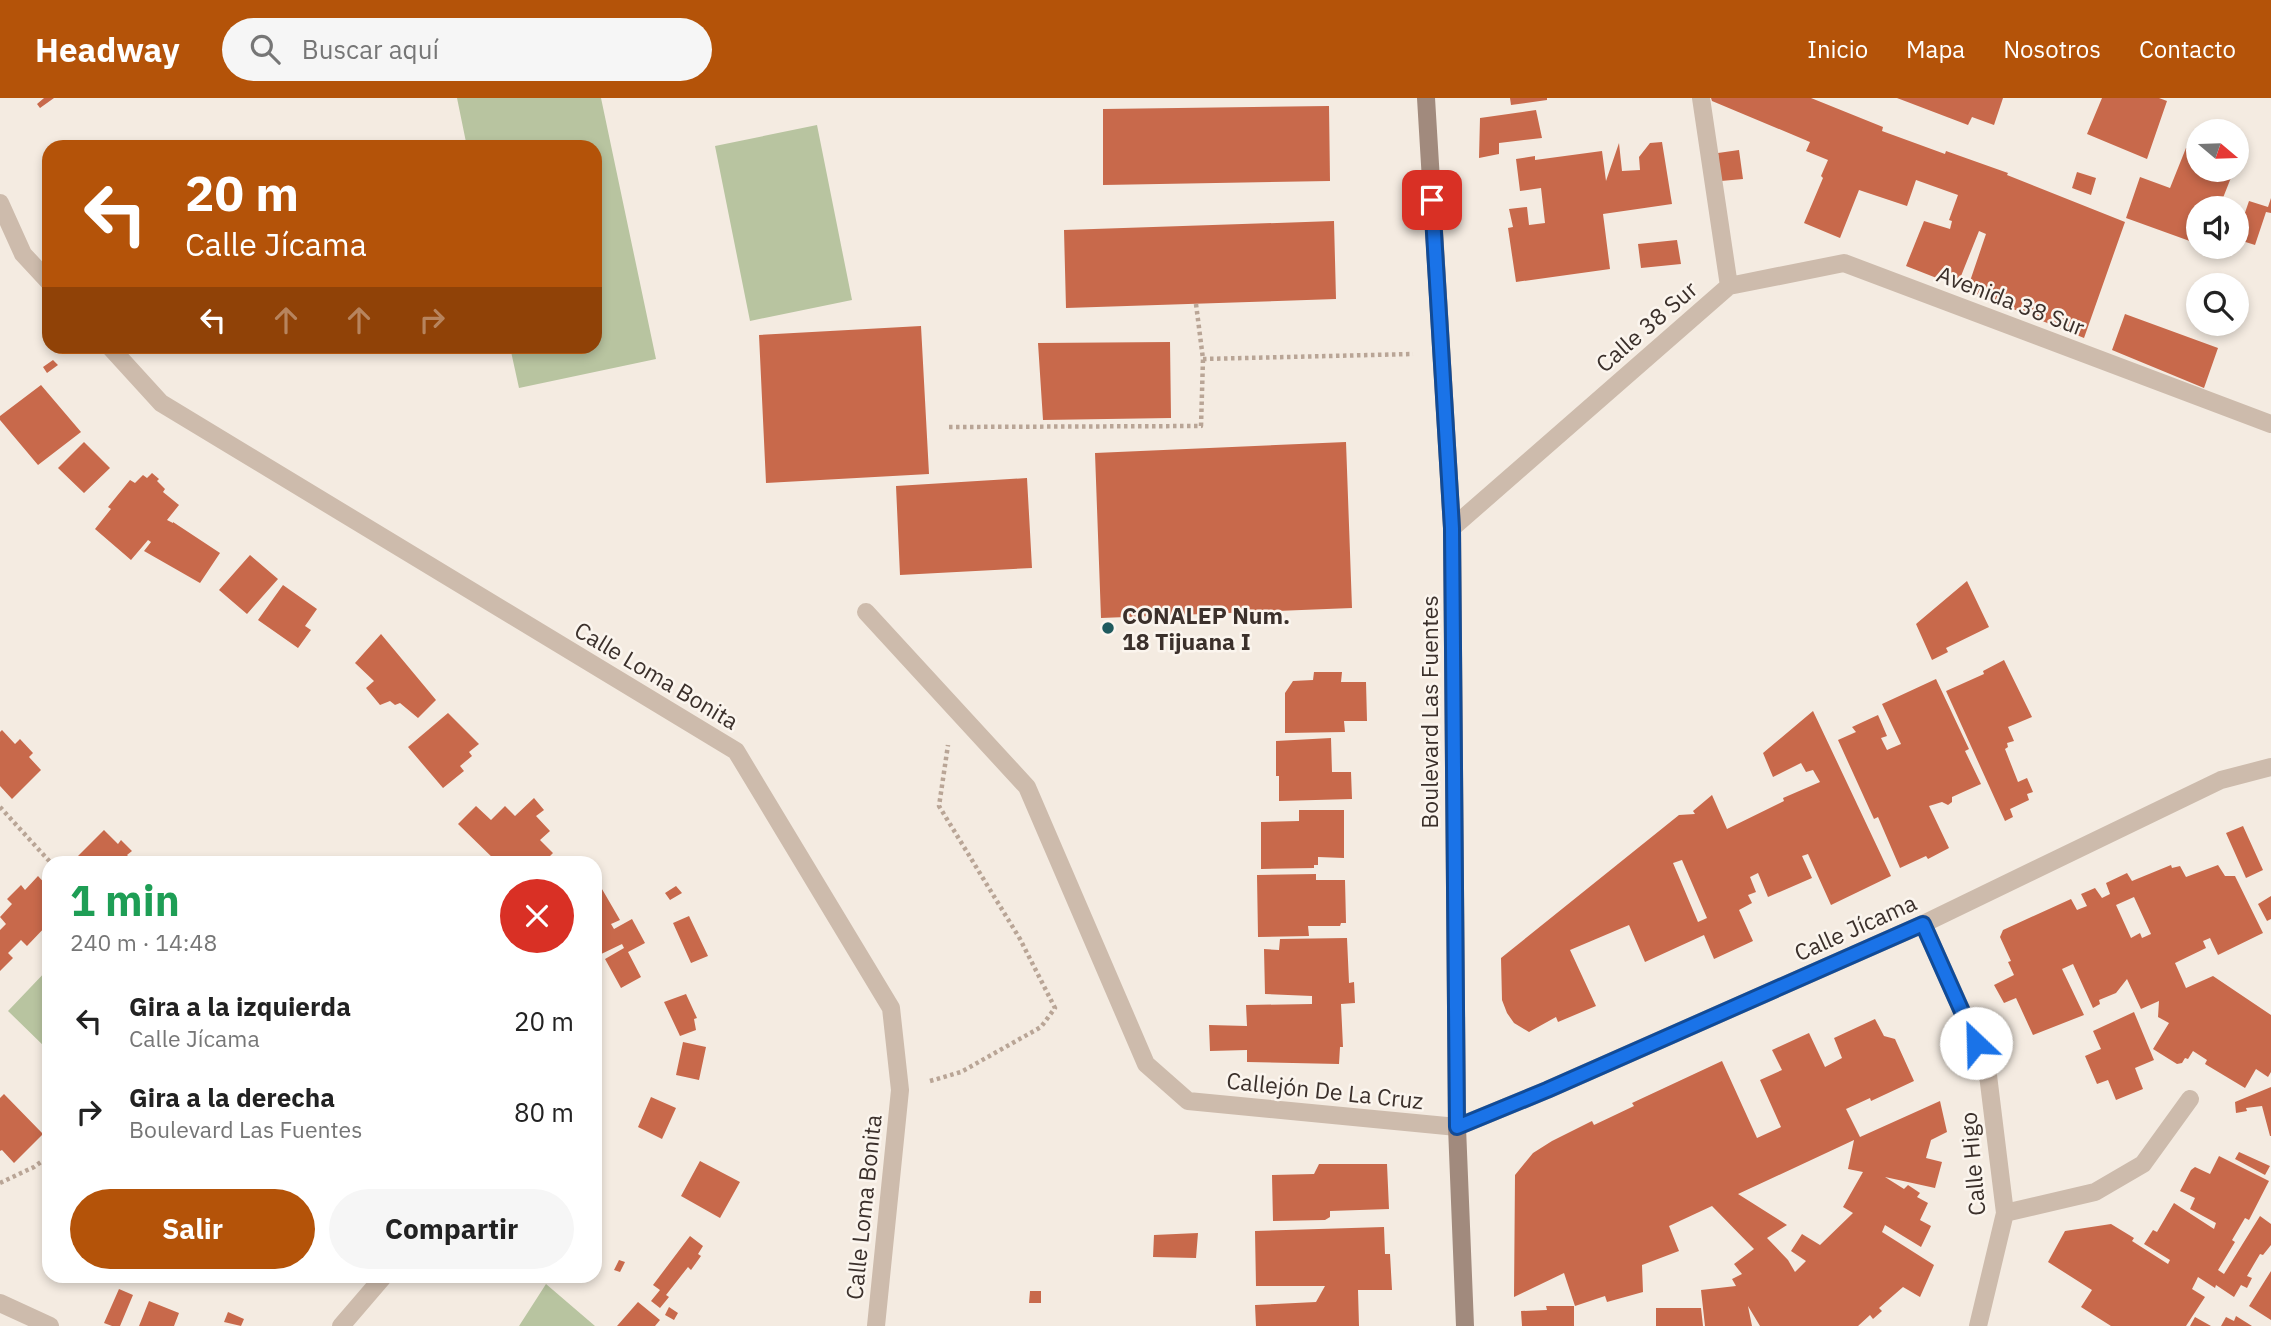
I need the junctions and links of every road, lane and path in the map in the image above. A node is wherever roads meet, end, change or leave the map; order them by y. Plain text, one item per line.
1 (1426, 98) edge
2 (1701, 98) edge
3 (0, 203) edge
4 (42, 274) edge
5 (1729, 286) junction
6 (1196, 304) dead end
7 (1442, 353) junction
8 (116, 354) edge
9 (1203, 359) junction
10 (2271, 424) edge
11 (949, 427) dead end
12 (1452, 528) junction
13 (866, 612) dead end
14 (953, 706) junction
15 (2271, 767) edge
16 (0, 807) edge
17 (45, 856) edge
18 (1923, 924) junction
19 (900, 1090) junction
20 (2190, 1099) dead end
21 (1457, 1127) junction
22 (42, 1161) edge
23 (0, 1183) edge
24 (2005, 1213) junction
25 (378, 1283) edge
26 (0, 1303) edge
27 (50, 1326) edge
28 (341, 1326) edge
29 (876, 1326) edge
30 (1465, 1326) edge
31 (1978, 1326) edge

1 - 7 street, Boulevard Las Fuentes
2 - 5 street, Calle 38 Sur
3 - 4 street
5 - 10 street, Avenida 38 Sur
5 - 12 street, Calle 38 Sur
6 - 9 path
7 - 9 path
7 - 12 street, Boulevard Las Fuentes
8 - 19 street, Calle Loma Bonita
9 - 11 path
12 - 21 street, Boulevard Las Fuentes
13 - 14 street
14 - 19 path
14 - 21 street, Callejón De La Cruz
15 - 18 street, Calle Jícama
16 - 17 path
18 - 21 street, Calle Jícama
18 - 24 street, Calle Higo
19 - 29 street, Calle Loma Bonita
20 - 24 street
21 - 30 street, Boulevard Las Fuentes
22 - 23 path
24 - 31 street, Calle Higo
25 - 28 street
26 - 27 street

